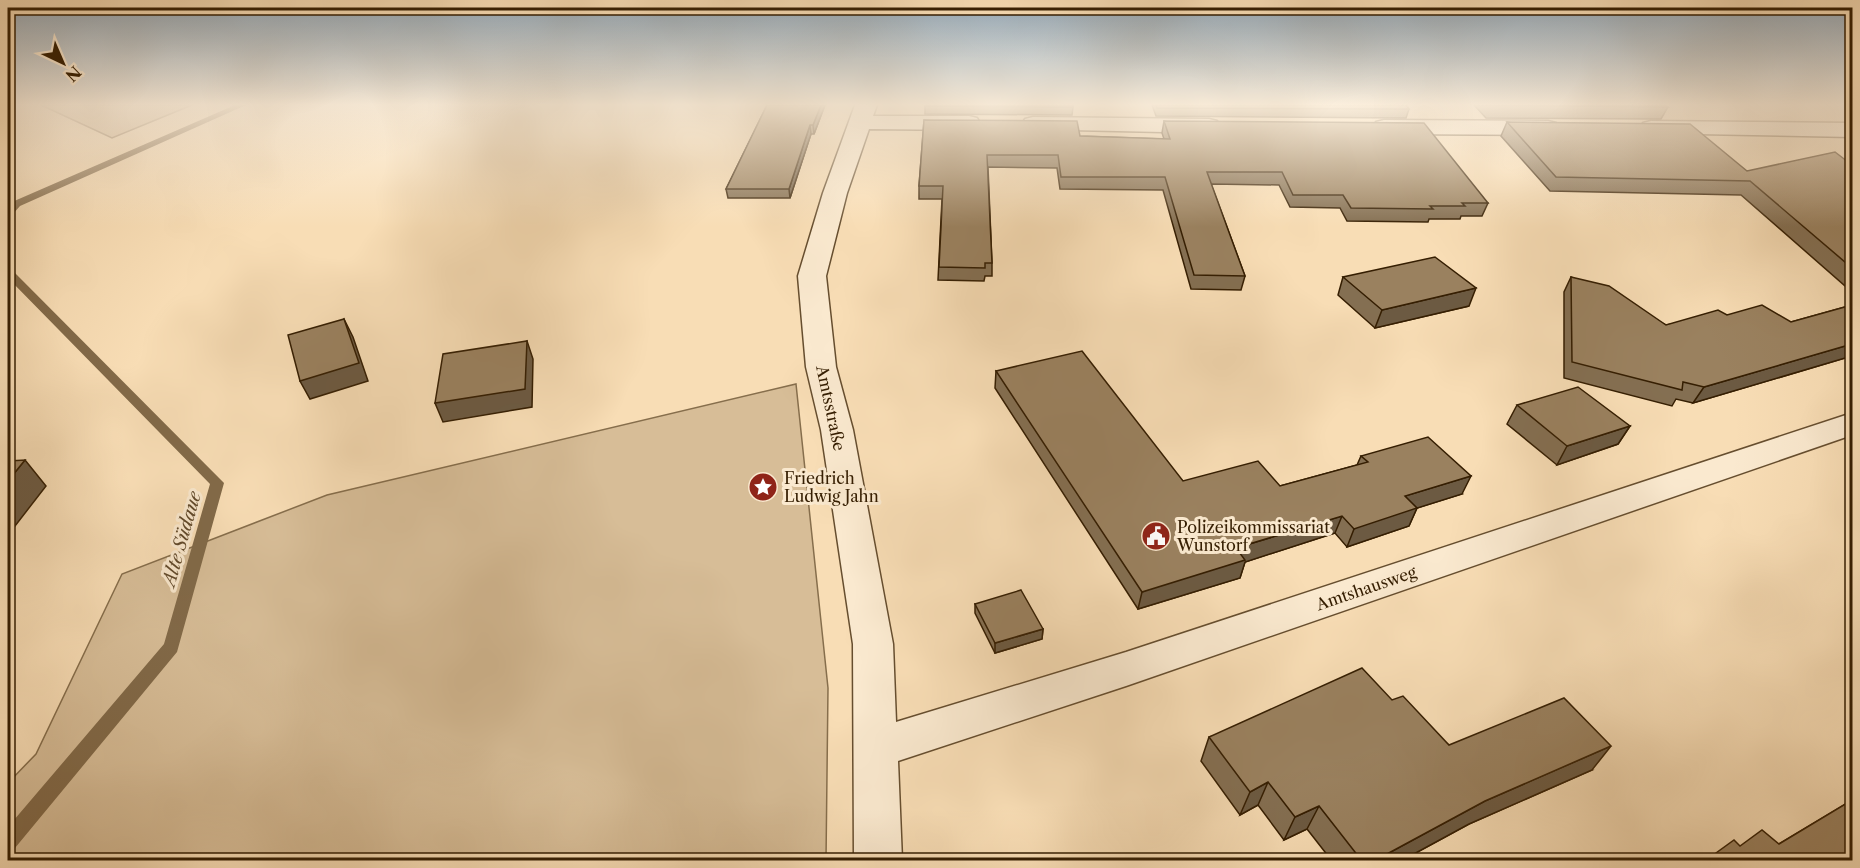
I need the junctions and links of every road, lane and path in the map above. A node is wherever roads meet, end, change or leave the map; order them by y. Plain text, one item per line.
1 (852, 146) edge
2 (1816, 146) edge
3 (1824, 151) dead end
4 (1852, 424) edge
5 (877, 748) junction
6 (878, 861) edge

1 - 5 street, Amtsstraße
2 - 3 street
4 - 5 street, Amtshausweg
5 - 6 street, Amtsstraße

